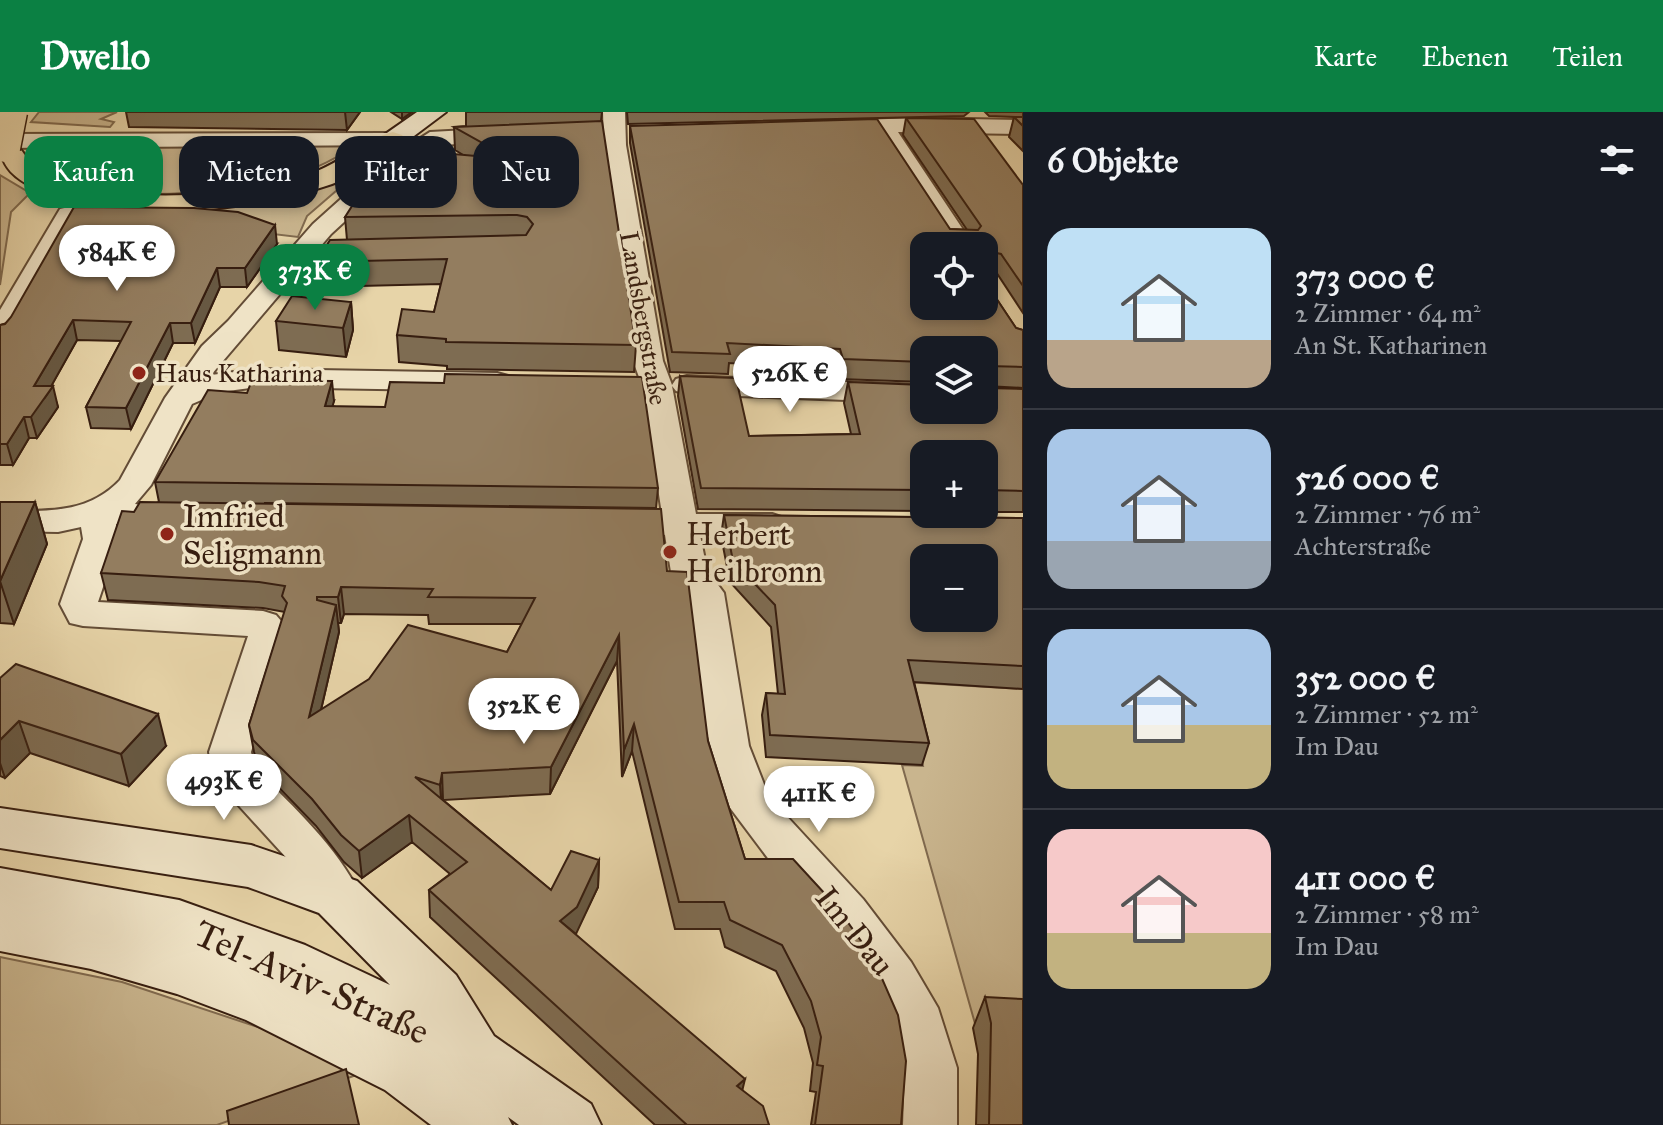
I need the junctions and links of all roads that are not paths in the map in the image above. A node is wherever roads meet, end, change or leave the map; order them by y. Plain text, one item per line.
1 (12, 112) edge
2 (434, 112) edge
3 (458, 113) edge
4 (954, 125) junction
5 (0, 126) edge
6 (621, 126) edge
7 (883, 127) junction
8 (1023, 127) edge
9 (814, 129) edge
10 (589, 133) edge
11 (532, 135) edge
12 (356, 136) edge
13 (399, 136) edge
14 (434, 136) edge
15 (457, 138) edge
16 (0, 141) edge
17 (1023, 144) edge
18 (335, 171) edge
19 (24, 172) edge
20 (163, 204) edge
21 (72, 208) edge
22 (345, 208) edge
23 (952, 232) edge
24 (303, 251) junction
25 (335, 255) edge
26 (0, 335) edge
27 (212, 352) junction
28 (257, 378) junction
29 (529, 383) edge
30 (641, 384) junction
31 (910, 394) edge
32 (180, 398) junction
33 (96, 512) junction
34 (212, 517) edge
35 (0, 521) edge
36 (619, 523) edge
37 (681, 524) junction
38 (806, 525) edge
39 (0, 828) edge
40 (0, 890) edge
41 (338, 897) junction
42 (0, 928) edge
43 (473, 1055) junction
44 (562, 1120) edge
45 (480, 1125) edge
46 (930, 1125) edge

1 - 5 main road
1 - 19 main road, bridge
2 - 13 main road
3 - 14 street
4 - 7 street
4 - 8 street
4 - 17 street
6 - 10 street
6 - 30 street, Landsbergstraße
7 - 9 street
7 - 23 street
11 - 15 street
12 - 16 street
18 - 20 main road
21 - 26 street
22 - 24 street
24 - 25 street
24 - 27 street
27 - 28 street
27 - 32 street
28 - 29 street
28 - 32 street
30 - 31 street
30 - 37 street, Landsbergstraße
32 - 33 street
33 - 34 street
33 - 35 street
33 - 41 street
36 - 37 street
37 - 38 street
37 - 46 street, Im Dau
39 - 41 main road
40 - 43 main road, Tel-Aviv-Straße
41 - 43 main road
42 - 45 main road, Tel-Aviv-Straße
43 - 44 main road, Tel-Aviv-Straße

